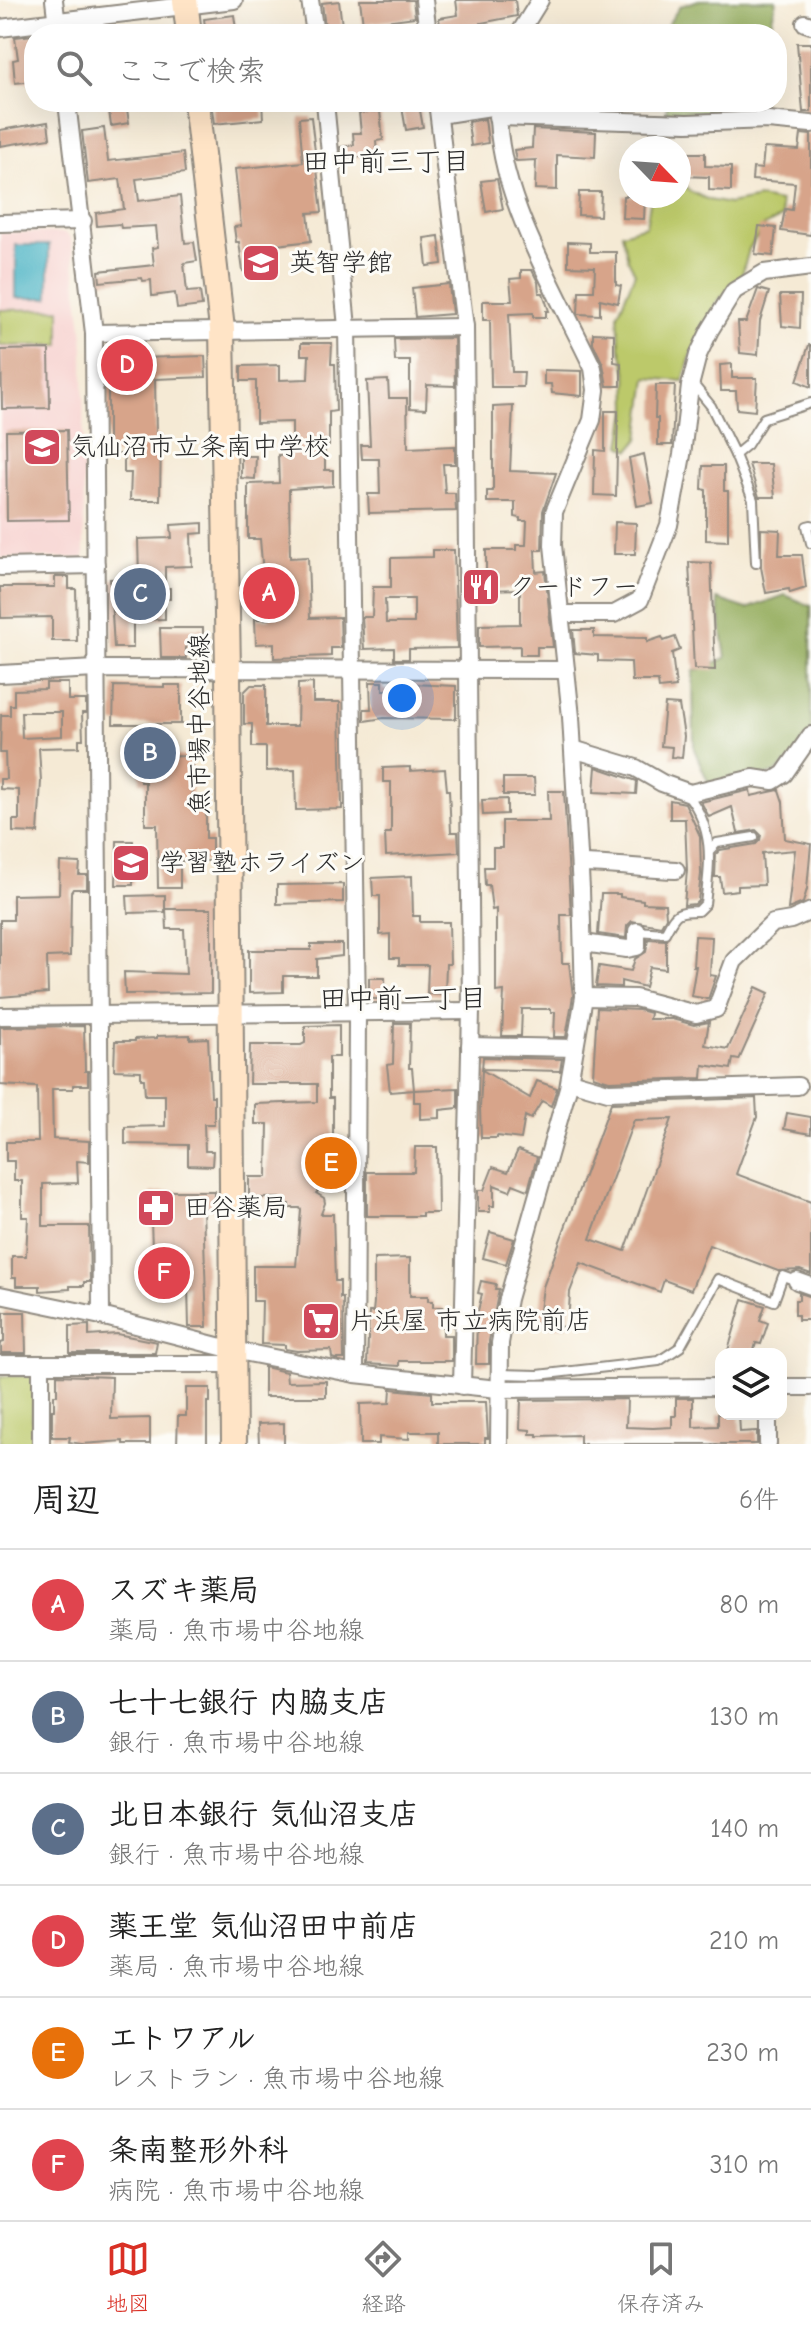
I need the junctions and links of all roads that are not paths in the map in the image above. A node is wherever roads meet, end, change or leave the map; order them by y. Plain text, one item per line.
1 (54, 0) edge
2 (234, 0) edge
3 (310, 0) edge
4 (424, 0) edge
5 (540, 0) edge
6 (185, 3) edge
7 (57, 24) edge
8 (73, 24) edge
9 (188, 24) edge
10 (314, 24) edge
11 (427, 24) edge
12 (525, 24) edge
13 (0, 28) edge
14 (24, 28) edge
15 (68, 112) edge
16 (197, 112) edge
17 (326, 112) edge
18 (438, 112) edge
19 (497, 112) edge
20 (538, 112) edge
21 (811, 124) edge
22 (83, 221) junction
23 (0, 223) edge
24 (811, 267) edge
25 (347, 327) junction
26 (465, 327) junction
27 (222, 329) junction
28 (94, 333) junction
29 (691, 382) junction
30 (811, 403) edge
31 (735, 455) junction
32 (811, 525) edge
33 (811, 543) edge
34 (756, 563) dead end
35 (96, 565) junction
36 (0, 567) edge
37 (561, 614) junction
38 (352, 668) junction
39 (96, 669) junction
40 (466, 669) junction
41 (228, 670) junction
42 (566, 670) junction
43 (0, 674) edge
44 (811, 735) edge
45 (573, 749) junction
46 (686, 791) junction
47 (754, 837) dead end
48 (710, 850) junction
49 (580, 864) junction
50 (676, 870) dead end
51 (811, 911) edge
52 (637, 931) joint
53 (583, 943) junction
54 (584, 997) junction
55 (471, 1011) junction
56 (229, 1013) junction
57 (100, 1014) junction
58 (357, 1014) junction
59 (0, 1016) edge
60 (470, 1046) junction
61 (575, 1048) junction
62 (570, 1081) junction
63 (798, 1086) dead end
64 (804, 1283) edge
65 (0, 1295) edge
66 (101, 1316) junction
67 (233, 1357) junction
68 (0, 1364) edge
69 (41, 1364) junction
70 (355, 1374) junction
71 (498, 1381) junction
72 (462, 1386) junction
73 (715, 1387) edge
74 (787, 1387) edge
75 (811, 1387) edge
76 (768, 1420) edge
77 (41, 1444) edge
78 (234, 1444) edge
79 (499, 1444) edge
80 (768, 1444) edge

1 - 7 street
2 - 6 street
3 - 10 street
4 - 11 street
5 - 12 street
6 - 8 street
6 - 9 street
13 - 14 street
15 - 22 street
16 - 27 street, 魚市場中谷地線
17 - 25 street
18 - 26 street
19 - 37 street
20 - 21 street
22 - 23 street
22 - 28 street
24 - 29 street
25 - 26 street
25 - 27 street
25 - 38 street
26 - 40 street
27 - 28 street
27 - 41 street, 魚市場中谷地線
28 - 35 street
29 - 31 lane
29 - 37 street
30 - 31 lane
31 - 34 lane
32 - 33 lane
35 - 36 street
35 - 39 street
37 - 42 street
38 - 40 street
38 - 41 street
38 - 58 street
39 - 41 street
39 - 43 street
39 - 57 street
40 - 42 street
40 - 55 street
41 - 56 street, 魚市場中谷地線
42 - 45 street
44 - 46 street
45 - 46 street
45 - 49 street
46 - 48 lane
47 - 48 lane
48 - 52 lane
49 - 50 street
49 - 53 street
51 - 54 street
52 - 53 street
53 - 54 street
54 - 61 street
55 - 58 street
55 - 60 street
56 - 57 street
56 - 58 street
56 - 67 street, 魚市場中谷地線
57 - 59 street
57 - 66 street
58 - 70 street
60 - 61 street
60 - 72 street
61 - 62 street
62 - 63 street
62 - 71 street
64 - 71 lane
65 - 66 street
66 - 67 street
67 - 69 street
67 - 70 street
67 - 78 street, 魚市場中谷地線
68 - 69 street
69 - 77 street
70 - 72 street
71 - 72 street
71 - 73 street
71 - 79 street
74 - 75 street
76 - 80 street

